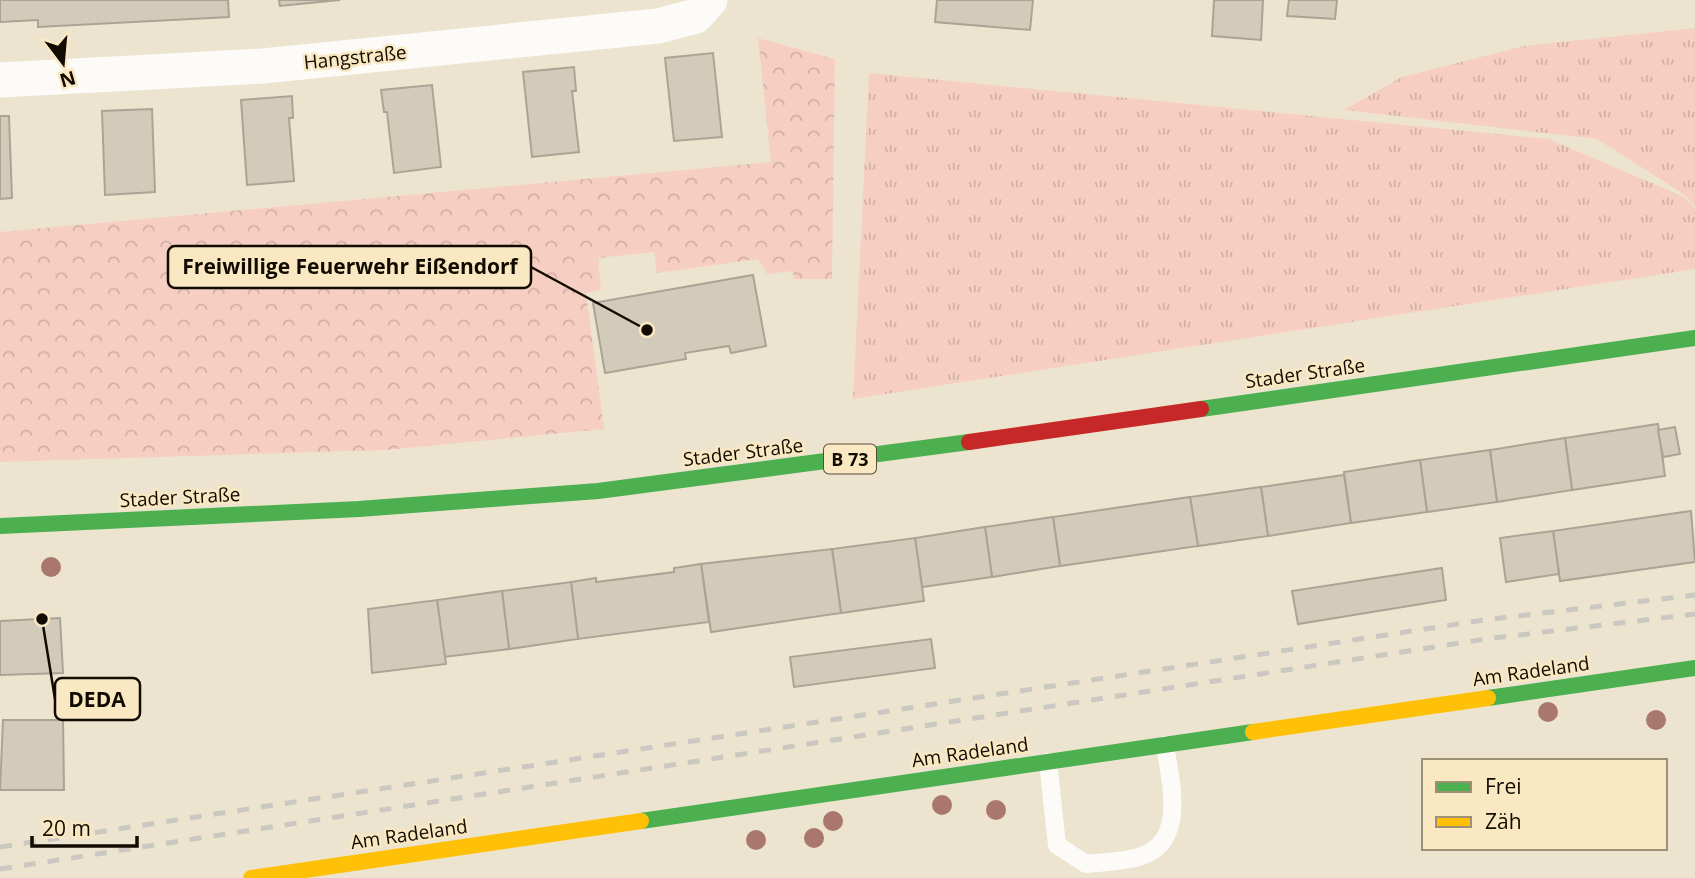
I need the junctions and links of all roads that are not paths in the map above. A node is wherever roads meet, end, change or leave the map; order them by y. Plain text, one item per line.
1 (708, 4) edge
2 (0, 80) edge
3 (1695, 338) edge
4 (0, 526) edge
5 (1695, 668) edge
6 (1165, 745) junction
7 (1048, 762) junction
8 (1087, 871) edge
9 (251, 878) edge

1 - 2 street, Hangstraße
3 - 4 main road, Stader Straße / B 73
5 - 6 main road, Am Radeland
6 - 7 main road, Am Radeland
6 - 8 lane
7 - 8 lane
7 - 9 main road, Am Radeland

